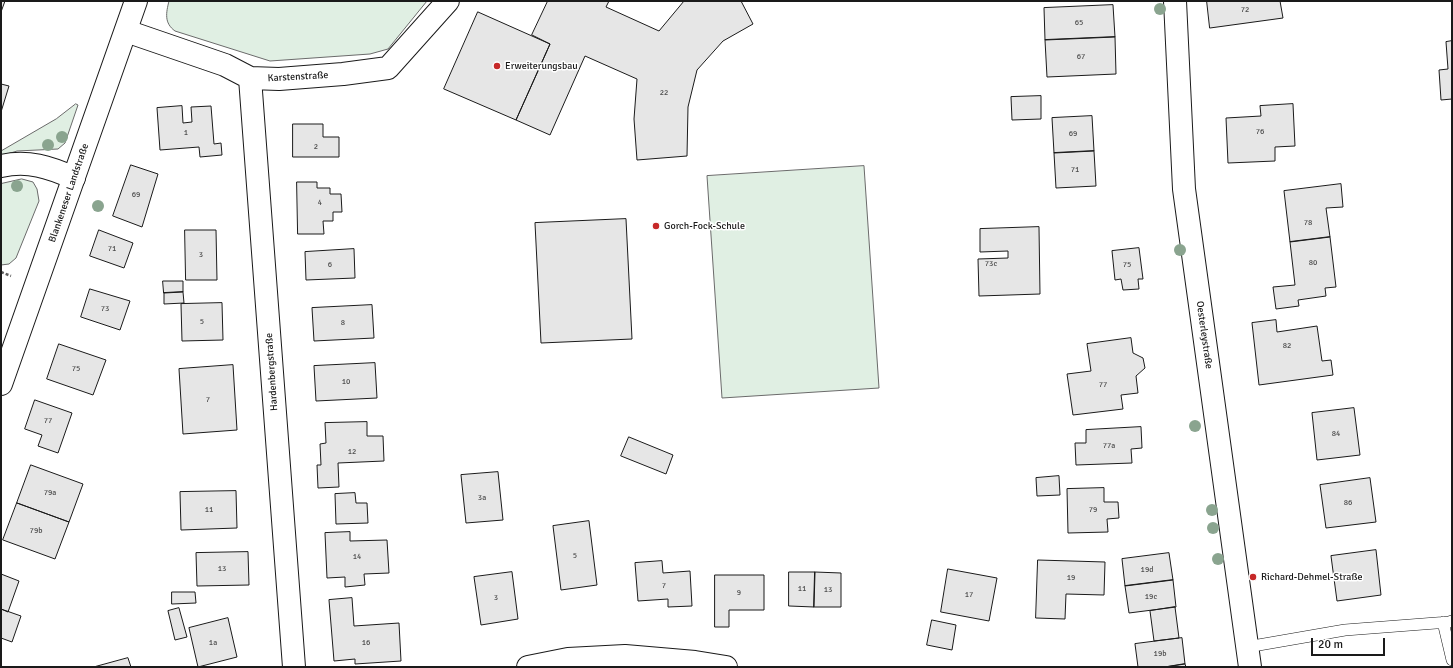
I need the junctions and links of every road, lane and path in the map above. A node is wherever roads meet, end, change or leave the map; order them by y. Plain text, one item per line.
1 (136, 1) edge
2 (448, 1) edge
3 (1175, 1) edge
4 (126, 31) junction
5 (250, 78) junction
6 (1, 166) edge
7 (74, 178) junction
8 (1, 272) edge
9 (11, 276) dead end
10 (1, 384) edge
11 (1448, 621) edge
12 (1249, 657) edge
13 (1452, 660) edge
14 (294, 667) edge
15 (528, 667) edge
16 (726, 667) edge

1 - 4 street, Blankeneser Landstraße
2 - 5 street, Karstenstraße
3 - 12 street, Oesterleystraße
4 - 5 street, Karstenstraße
4 - 7 street, Blankeneser Landstraße
5 - 14 street, Hardenbergstraße
6 - 7 street
7 - 10 street, Blankeneser Landstraße
8 - 9 path
11 - 12 lane
11 - 13 lane
15 - 16 street

